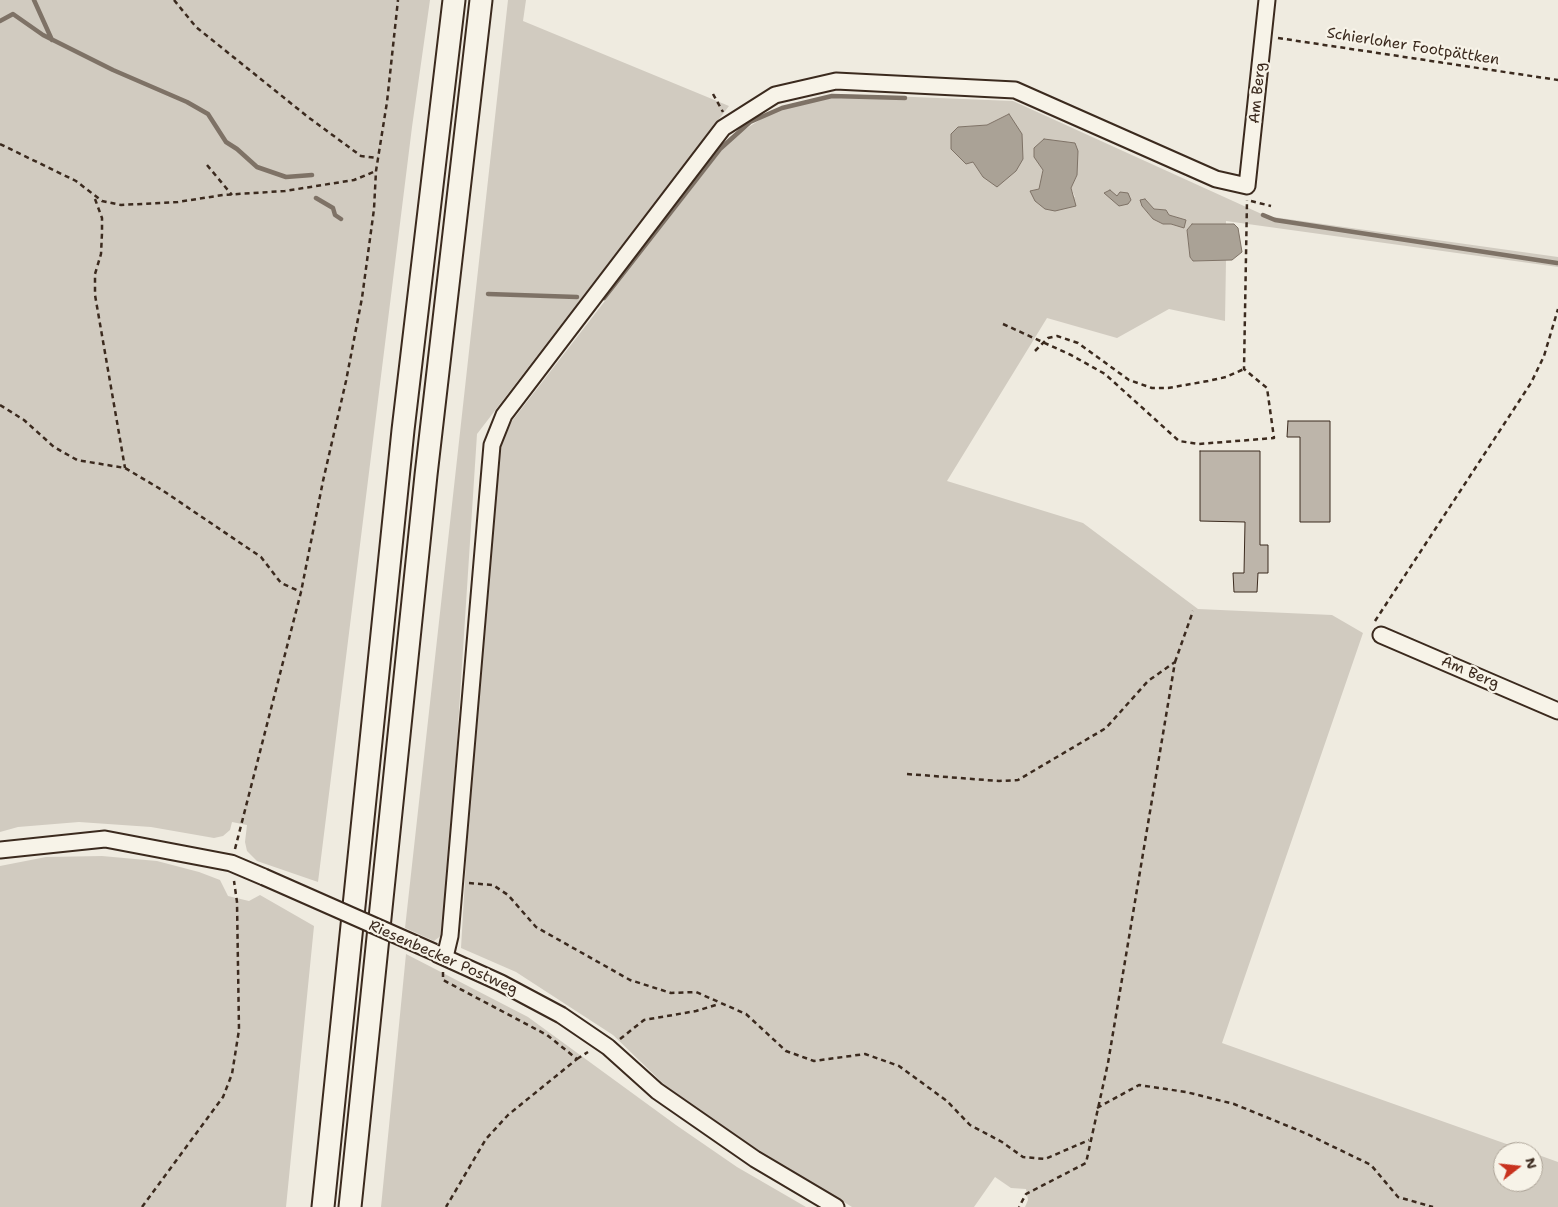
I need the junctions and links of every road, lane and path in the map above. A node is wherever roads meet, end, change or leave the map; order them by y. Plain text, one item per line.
1 (174, 0) edge
2 (398, 0) edge
3 (454, 0) edge
4 (482, 0) edge
5 (1267, 0) edge
6 (1264, 36) junction
7 (1558, 80) edge
8 (713, 94) dead end
9 (729, 124) junction
10 (0, 144) edge
11 (378, 158) junction
12 (207, 165) dead end
13 (376, 171) junction
14 (1247, 193) junction
15 (232, 195) junction
16 (95, 197) junction
17 (1272, 206) dead end
18 (1558, 309) edge
19 (1003, 324) dead end
20 (1043, 342) junction
21 (1034, 351) dead end
22 (1244, 369) junction
23 (0, 405) edge
24 (125, 468) junction
25 (301, 592) junction
26 (1193, 611) dead end
27 (1378, 628) joint
28 (1175, 662) junction
29 (1558, 711) edge
30 (906, 774) dead end
31 (0, 850) edge
32 (231, 863) junction
33 (455, 882) junction
34 (439, 954) junction
35 (718, 1004) junction
36 (608, 1047) junction
37 (576, 1059) junction
38 (1097, 1108) junction
39 (1089, 1140) junction
40 (142, 1207) edge
41 (323, 1207) edge
42 (350, 1207) edge
43 (446, 1207) edge
44 (836, 1207) edge
45 (1019, 1207) edge
46 (1433, 1207) edge

1 - 11 path
2 - 11 path
3 - 41 highway
4 - 42 highway
5 - 6 street, Am Berg
6 - 7 path, Schierloher Footpättken
6 - 14 street, Am Berg
8 - 9 path
9 - 14 street
9 - 33 street
10 - 16 path
11 - 13 path
12 - 15 path
13 - 15 path
13 - 25 path
14 - 17 path
14 - 22 path
15 - 16 path
16 - 24 path
18 - 27 path
19 - 20 path
20 - 21 path
20 - 22 path
20 - 22 path
23 - 24 path
24 - 25 path
25 - 32 path
26 - 28 path
27 - 29 street, Am Berg
28 - 30 path
28 - 38 path
31 - 32 street, Riesenbecker Postweg
32 - 34 street, Riesenbecker Postweg, bridge
32 - 40 path
33 - 34 street
33 - 35 path
34 - 36 street, Riesenbecker Postweg
34 - 37 path
35 - 36 path
35 - 39 path
36 - 37 path
36 - 44 street, Riesenbecker Postweg
37 - 43 path
38 - 39 path
38 - 46 path
39 - 45 path

